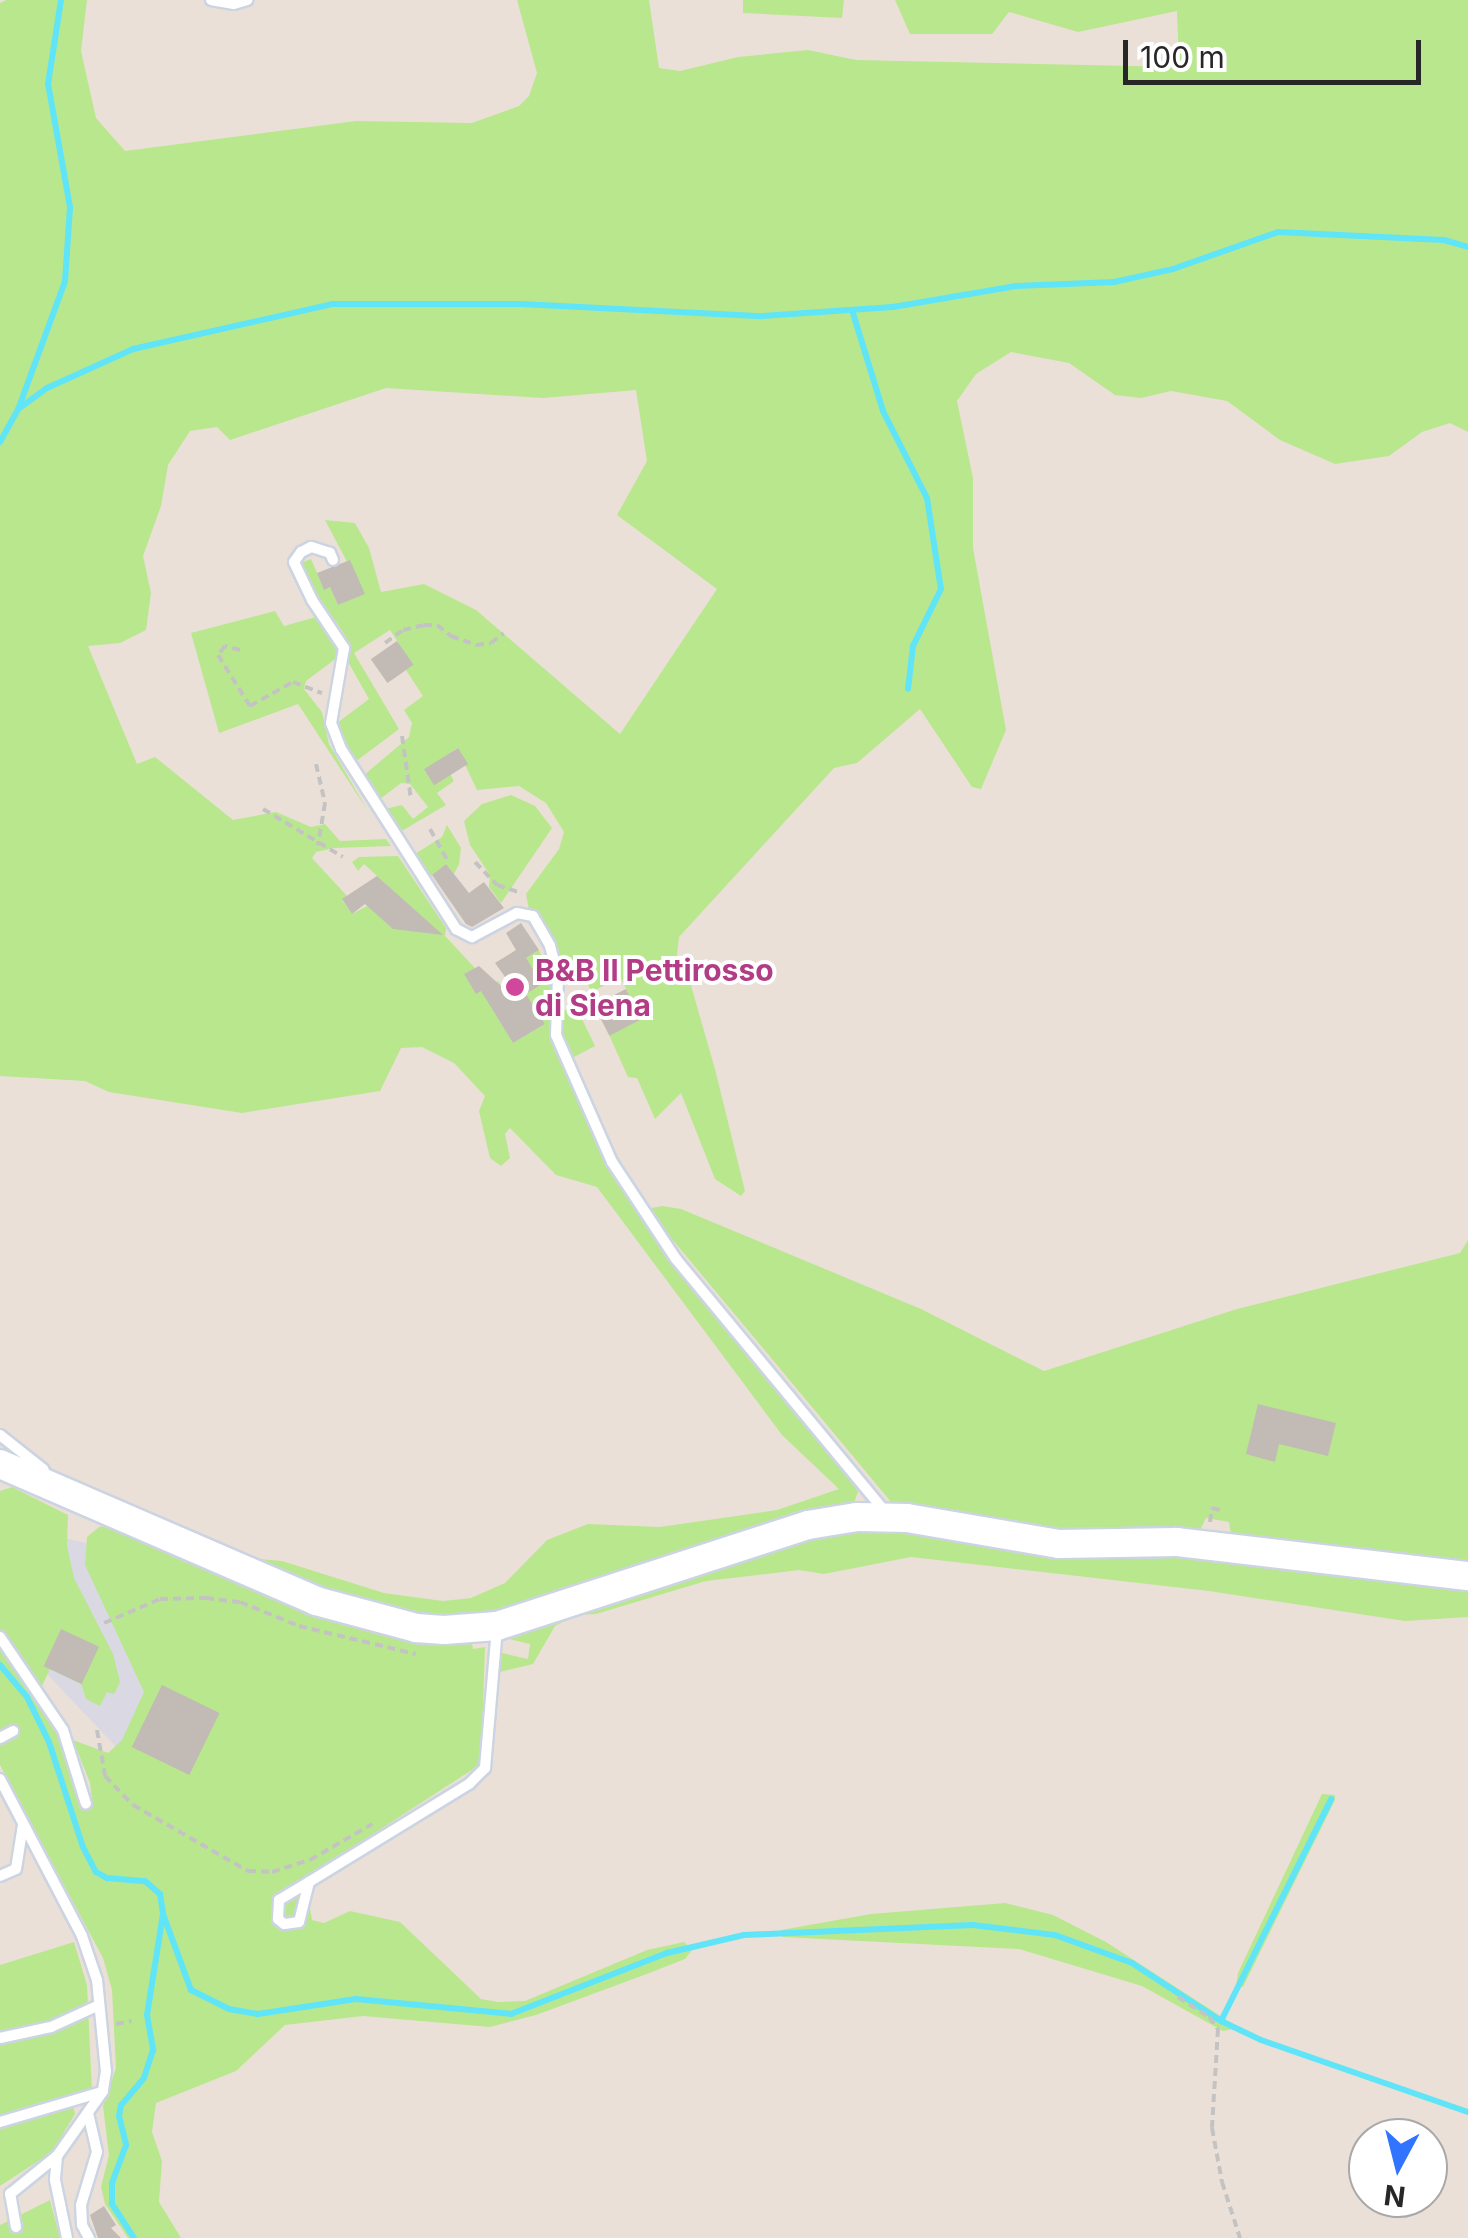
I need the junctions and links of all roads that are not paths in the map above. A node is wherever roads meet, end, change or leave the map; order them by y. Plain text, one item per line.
1 (210, 0) edge
2 (247, 0) edge
3 (334, 560) dead end
4 (0, 1435) edge
5 (0, 1465) edge
6 (52, 1487) junction
7 (888, 1516) junction
8 (1468, 1576) edge
9 (498, 1626) junction
10 (0, 1637) edge
11 (13, 1731) dead end
12 (0, 1738) edge
13 (0, 1779) edge
14 (86, 1804) dead end
15 (24, 1824) junction
16 (0, 1876) edge
17 (308, 1882) dead end
18 (99, 2005) junction
19 (0, 2038) edge
20 (102, 2091) junction
21 (88, 2114) junction
22 (0, 2122) edge
23 (57, 2156) junction
24 (16, 2227) dead end
25 (67, 2238) edge
26 (89, 2238) edge

1 - 2 lane
3 - 7 lane
4 - 6 lane
5 - 6 street
6 - 9 street
7 - 8 street
7 - 9 street
9 - 17 lane
10 - 14 lane
11 - 12 lane
13 - 15 lane
15 - 16 lane
15 - 18 lane
18 - 19 lane
18 - 20 lane
20 - 21 lane
20 - 22 lane
21 - 23 lane
21 - 26 lane
23 - 24 lane
23 - 25 lane

